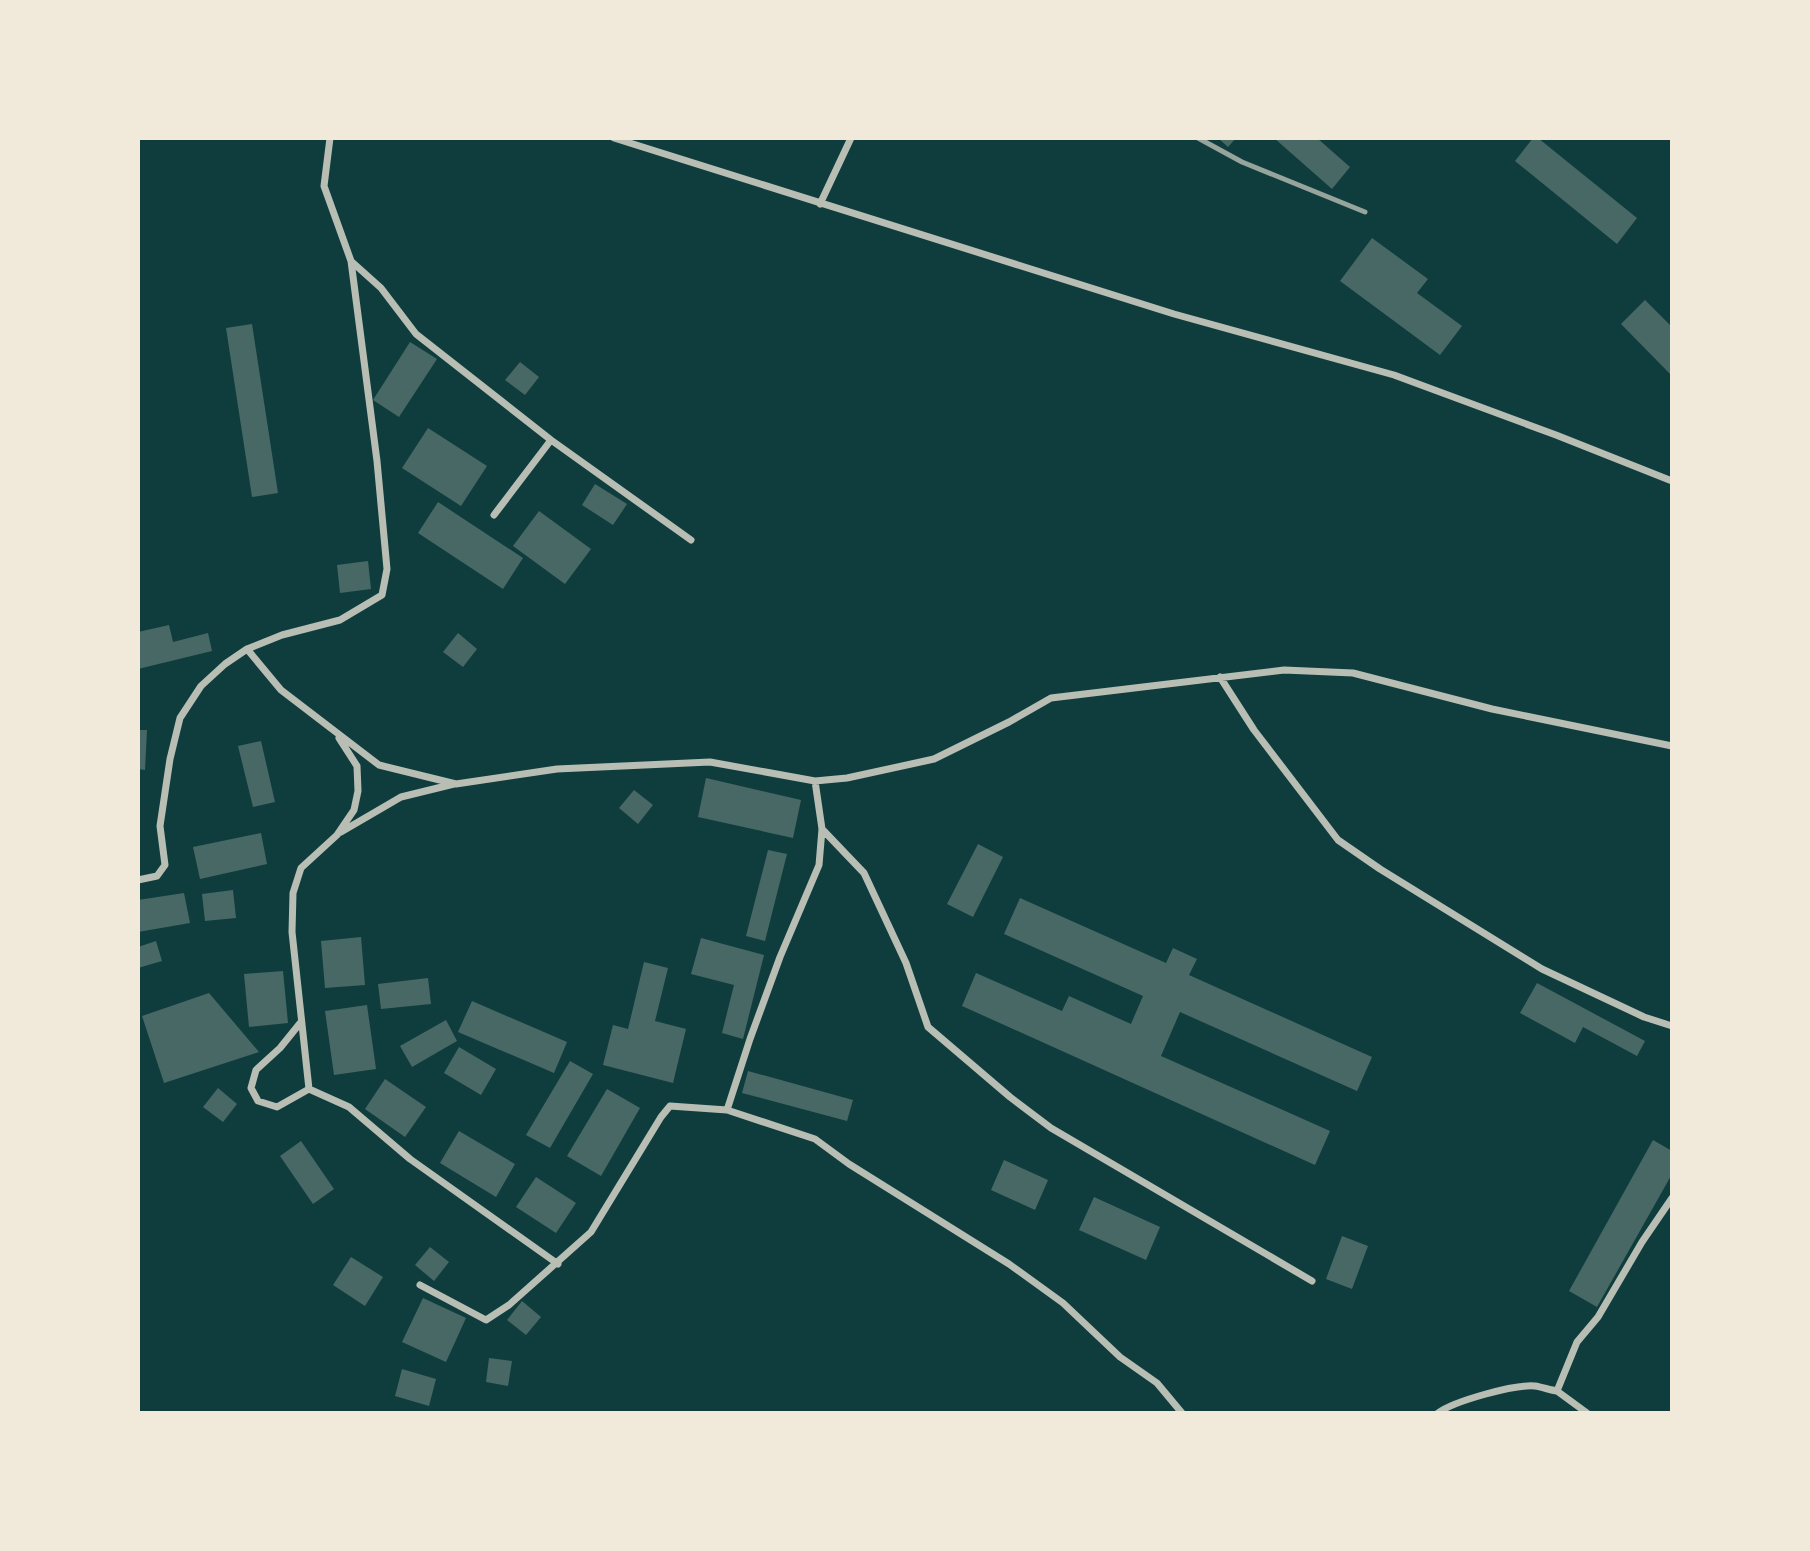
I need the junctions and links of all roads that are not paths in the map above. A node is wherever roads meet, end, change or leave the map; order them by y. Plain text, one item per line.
1 (330, 138) edge
2 (614, 138) edge
3 (851, 138) edge
4 (820, 204) junction
5 (351, 261) junction
6 (551, 440) junction
7 (1672, 481) edge
8 (494, 515) dead end
9 (691, 540) dead end
10 (247, 649) junction
11 (1220, 677) junction
12 (336, 735) junction
13 (1672, 746) edge
14 (815, 781) junction
15 (456, 784) junction
16 (822, 829) junction
17 (337, 835) junction
18 (138, 880) edge
19 (301, 1021) junction
20 (1672, 1026) edge
21 (309, 1089) junction
22 (727, 1110) junction
23 (1672, 1198) edge
24 (558, 1264) junction
25 (1312, 1280) dead end
26 (420, 1285) dead end
27 (1557, 1391) junction
28 (1182, 1413) edge
29 (1438, 1413) edge
30 (1587, 1413) edge

1 - 5 street
2 - 4 street
3 - 4 street
4 - 7 street
5 - 6 street
5 - 10 street
6 - 8 street
6 - 9 street
10 - 12 street
10 - 18 street
11 - 13 street
11 - 14 street
11 - 20 street
12 - 15 street
12 - 17 street
14 - 15 street
14 - 16 street
15 - 17 street
16 - 22 street
16 - 25 street
17 - 19 street
19 - 21 street
19 - 21 street
21 - 24 street
22 - 24 street
22 - 28 street
23 - 27 street
24 - 26 street
27 - 29 street
27 - 30 street

